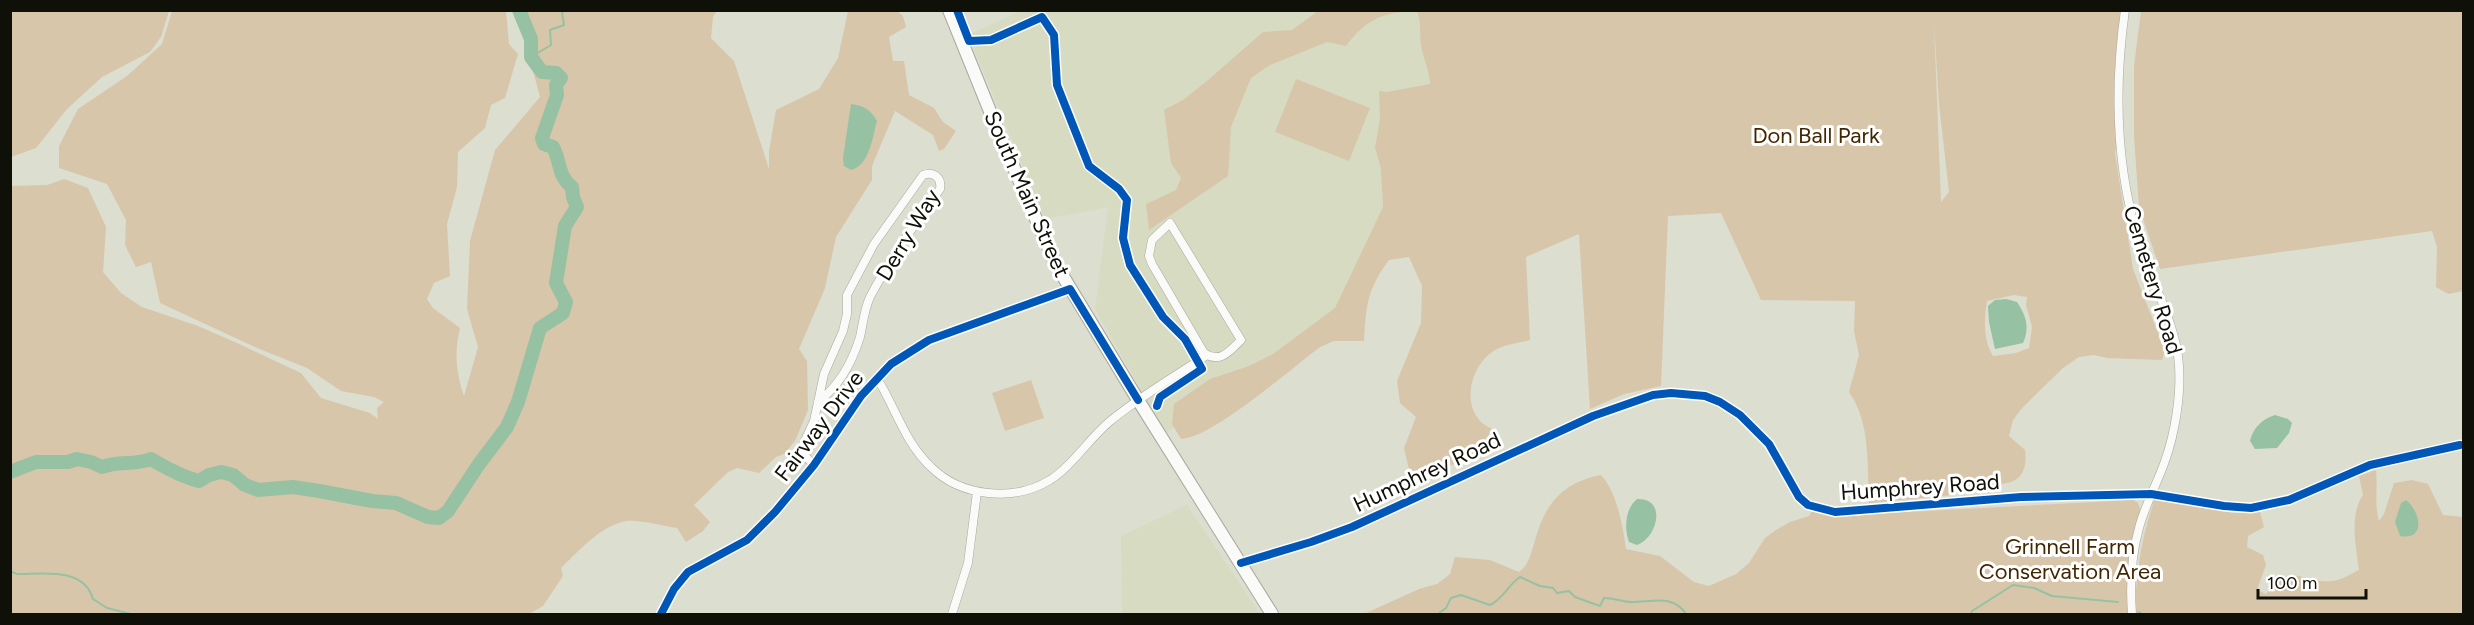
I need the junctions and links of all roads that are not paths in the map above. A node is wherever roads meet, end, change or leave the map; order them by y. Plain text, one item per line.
1 (949, 10) edge
2 (2125, 10) edge
3 (1070, 289) junction
4 (1207, 355) junction
5 (877, 378) junction
6 (1138, 400) junction
7 (818, 402) junction
8 (2460, 444) dead end
9 (814, 465) junction
10 (977, 492) junction
11 (2151, 494) junction
12 (1241, 563) junction
13 (661, 615) edge
14 (952, 615) edge
15 (1272, 615) edge
16 (2132, 615) edge

1 - 3 main road, South Main Street
2 - 11 street, Cemetery Road
3 - 5 street, Fairway Drive
3 - 6 main road, South Main Street
4 - 4 street
4 - 6 street
5 - 9 street, Fairway Drive
5 - 10 street
6 - 10 street
6 - 12 main road, South Main Street
7 - 7 street, Derry Way
7 - 9 street, Derry Way
8 - 11 street, Humphrey Road
9 - 13 street, Fairway Drive
10 - 14 street
11 - 12 street, Humphrey Road
11 - 16 street, Cemetery Road
12 - 15 main road, South Main Street

